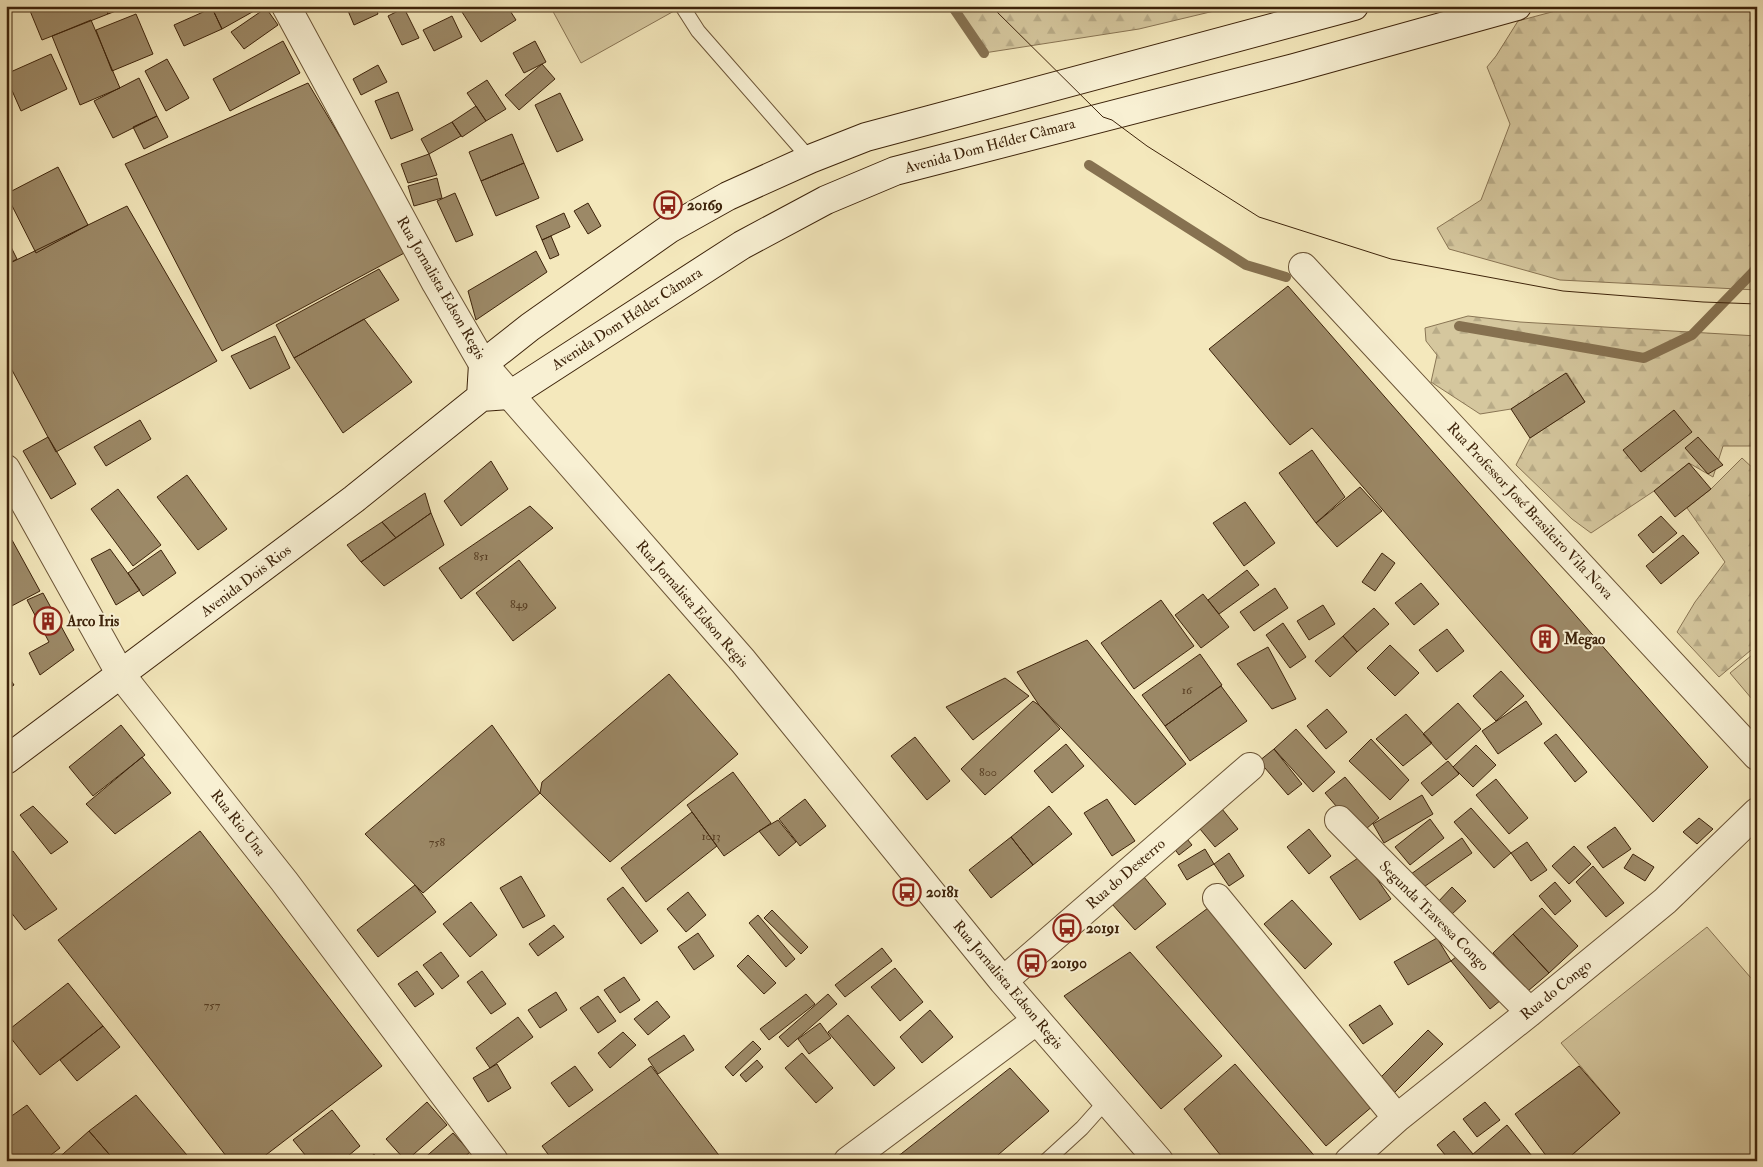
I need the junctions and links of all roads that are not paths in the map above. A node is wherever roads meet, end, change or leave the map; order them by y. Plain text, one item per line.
1 (286, 6) edge
2 (682, 6) edge
3 (1354, 6) edge
4 (1517, 6) edge
5 (810, 159) junction
6 (1303, 266) dead end
7 (484, 364) junction
8 (510, 396) junction
9 (481, 397) junction
10 (6, 469) edge
11 (121, 675) junction
12 (1757, 756) edge
13 (6, 760) edge
14 (1250, 767) dead end
15 (1757, 812) edge
16 (1339, 820) dead end
17 (1217, 898) dead end
18 (1003, 981) junction
19 (1530, 1012) junction
20 (1037, 1020) junction
21 (1107, 1100) junction
22 (1397, 1118) junction
23 (494, 1161) edge
24 (848, 1161) edge
25 (1046, 1161) edge
26 (1159, 1161) edge
27 (1348, 1161) edge

1 - 7 street, Rua Jornalista Edson Regis
2 - 5 lane
3 - 5 street
4 - 8 street, Avenida Dom Hélder Câmara
5 - 7 street
6 - 12 street, Rua Professor José Brasileiro Vila Nova
7 - 8 street, Rua Jornalista Edson Regis
7 - 9 street
8 - 9 street
8 - 18 street, Rua Jornalista Edson Regis
9 - 11 street, Avenida Dois Rios
10 - 11 street, Rua Rio Una
11 - 13 street, Avenida Dois Rios
11 - 23 street, Rua Rio Una
14 - 18 street, Rua do Desterro
15 - 19 street, Rua do Congo
16 - 19 street, Segunda Travessa Congo
17 - 22 street
18 - 20 street, Rua Jornalista Edson Regis
19 - 22 street, Rua do Congo
20 - 21 street, Rua Jornalista Edson Regis
20 - 24 street
21 - 25 lane
21 - 26 street, Rua Jornalista Edson Regis
22 - 27 street, Rua do Congo

